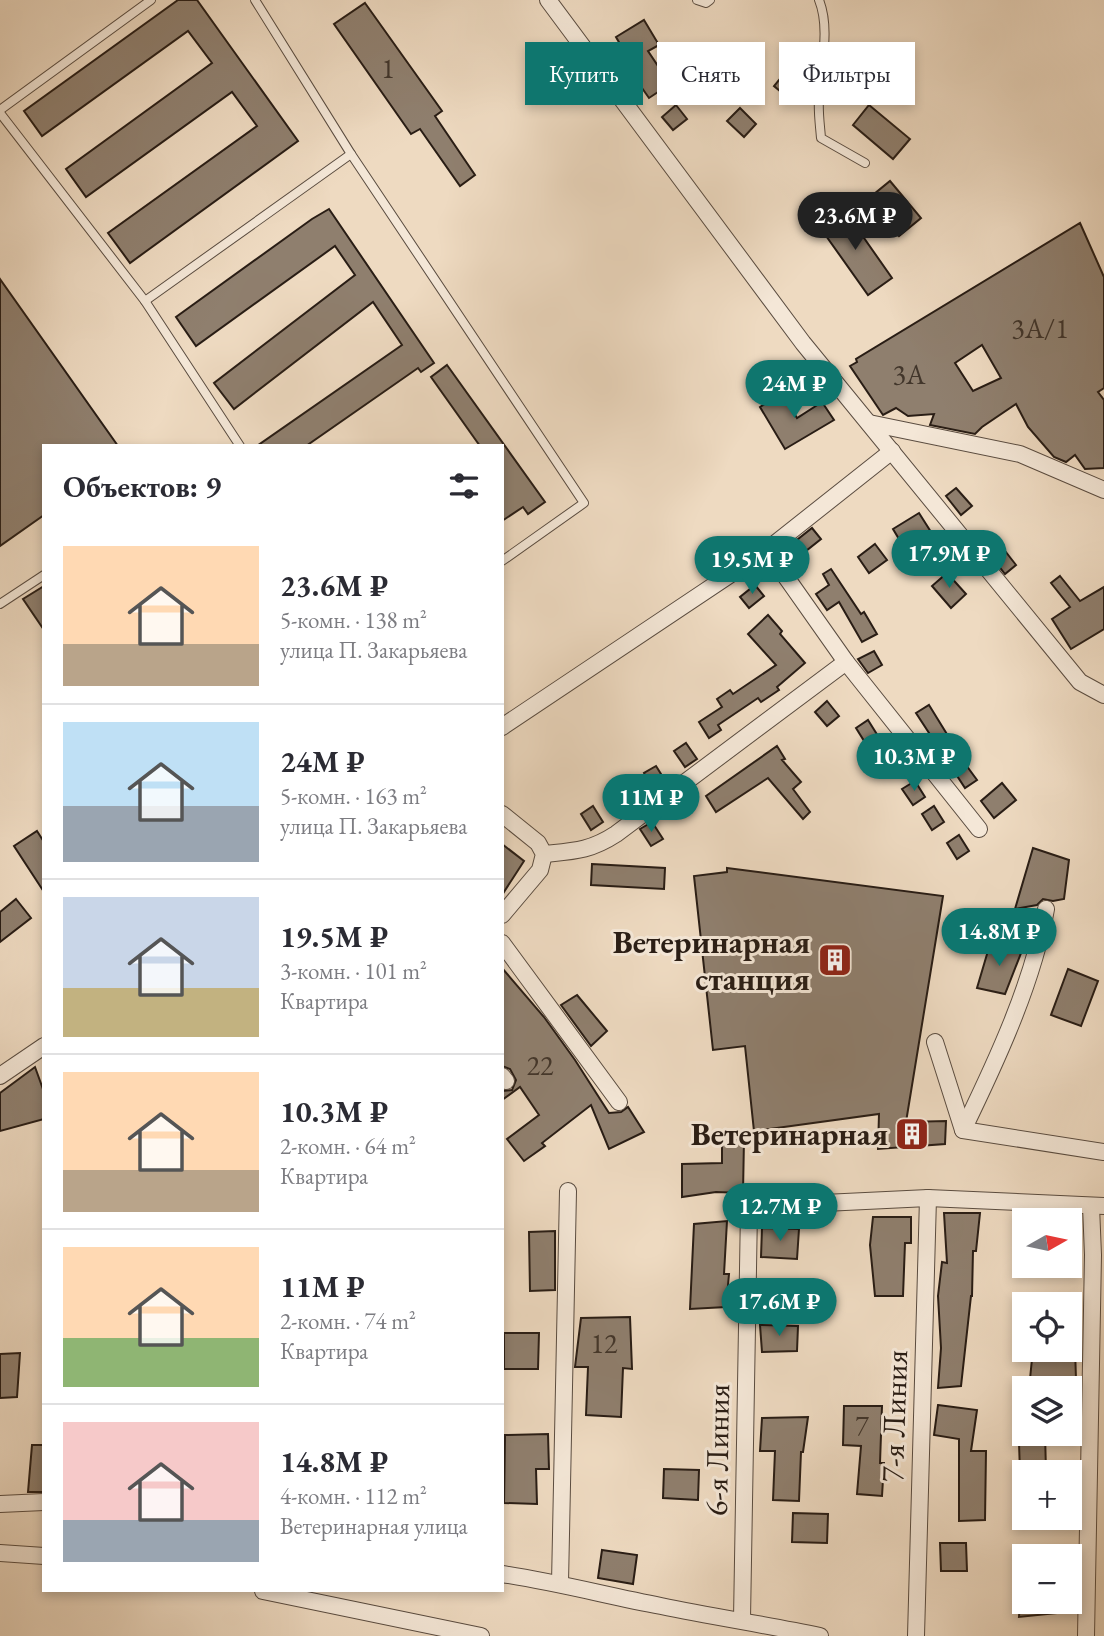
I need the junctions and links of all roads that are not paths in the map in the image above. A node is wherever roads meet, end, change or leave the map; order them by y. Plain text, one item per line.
1 (151, 0) edge
2 (255, 0) edge
3 (548, 0) edge
4 (696, 0) edge
5 (710, 0) edge
6 (818, 0) edge
7 (0, 112) edge
8 (351, 154) junction
9 (865, 163) dead end
10 (145, 301) junction
11 (869, 423) junction
12 (239, 444) edge
13 (892, 451) junction
14 (1104, 490) edge
15 (767, 550) junction
16 (504, 560) edge
17 (42, 576) edge
18 (0, 604) edge
19 (846, 662) junction
20 (1104, 695) edge
21 (504, 726) edge
22 (504, 816) edge
23 (979, 829) dead end
24 (544, 853) junction
25 (1046, 909) dead end
26 (504, 913) edge
27 (504, 946) edge
28 (935, 1042) dead end
29 (42, 1047) edge
30 (0, 1076) edge
31 (619, 1102) dead end
32 (964, 1130) junction
33 (1104, 1152) edge
34 (568, 1191) dead end
35 (928, 1198) junction
36 (1097, 1206) edge
37 (42, 1502) edge
38 (0, 1504) edge
39 (0, 1553) edge
40 (42, 1556) edge
41 (504, 1574) edge
42 (560, 1583) junction
43 (268, 1592) edge
44 (742, 1619) junction
45 (481, 1636) edge
46 (820, 1636) edge
47 (916, 1636) edge
48 (1086, 1636) edge

1 - 7 lane
2 - 8 lane
3 - 11 street
4 - 5 lane
6 - 9 lane
7 - 10 lane
8 - 10 lane
8 - 16 lane
10 - 12 lane
11 - 13 street
11 - 14 street
13 - 15 street
13 - 20 street
15 - 19 street
15 - 21 street
17 - 18 lane
19 - 23 street
19 - 24 street
22 - 24 street
24 - 26 street
25 - 32 street
27 - 31 street
28 - 32 street
29 - 30 street
32 - 33 street
34 - 42 street
35 - 36 street
35 - 44 street, 6-я Линия
35 - 47 street, 7-я Линия
36 - 48 street
37 - 38 street
39 - 40 street
41 - 42 street
42 - 44 street
43 - 45 street
44 - 46 street

